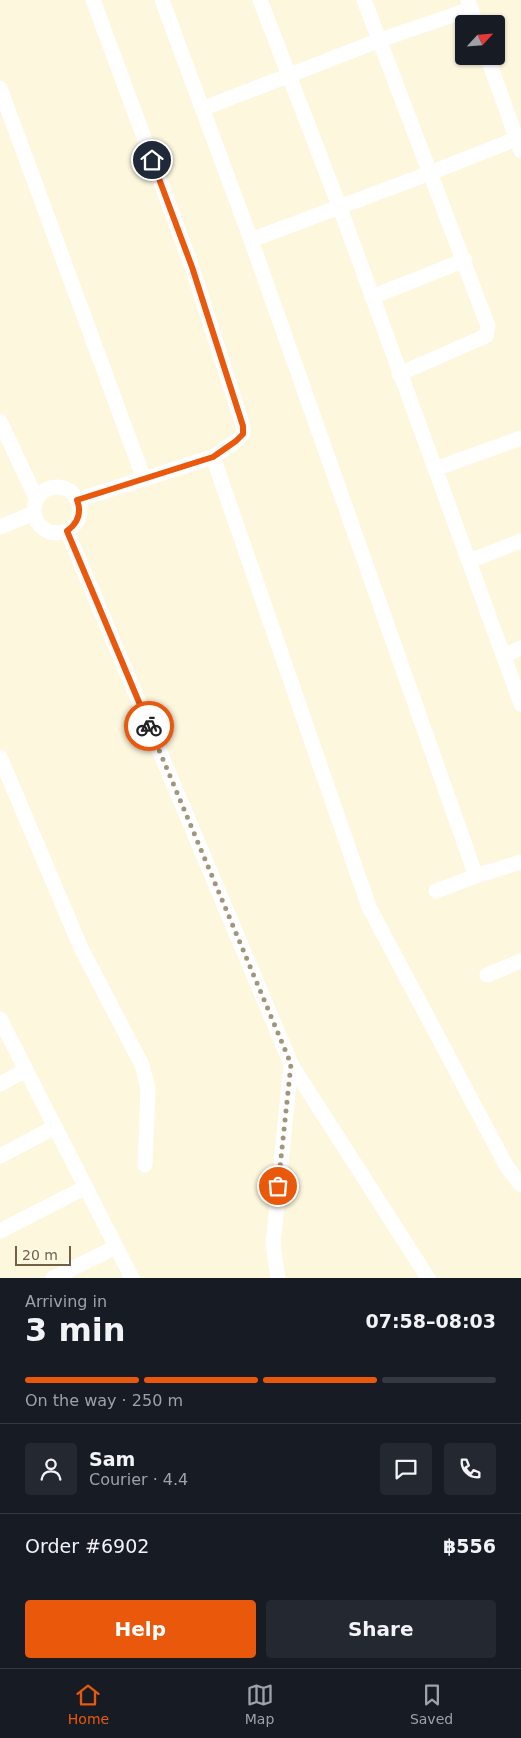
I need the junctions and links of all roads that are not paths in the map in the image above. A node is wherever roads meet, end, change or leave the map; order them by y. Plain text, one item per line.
1 (93, 0) edge
2 (162, 0) edge
3 (260, 0) edge
4 (364, 0) edge
5 (470, 4) edge
6 (380, 40) junction
7 (491, 65) edge
8 (289, 75) junction
9 (0, 88) edge
10 (202, 109) junction
11 (519, 145) edge
12 (430, 173) junction
13 (340, 208) junction
14 (250, 240) junction
15 (465, 260) junction
16 (372, 296) junction
17 (400, 374) junction
18 (0, 421) edge
19 (521, 438) edge
20 (213, 457) junction
21 (435, 469) junction
22 (144, 479) junction
23 (77, 500) junction
24 (35, 507) junction
25 (0, 527) edge
26 (67, 531) junction
27 (521, 540) edge
28 (469, 561) junction
29 (521, 648) edge
30 (504, 656) junction
31 (521, 704) edge
32 (0, 757) edge
33 (521, 862) edge
34 (476, 876) junction
35 (436, 891) dead end
36 (521, 961) edge
37 (487, 975) dead end
38 (0, 1019) edge
39 (291, 1064) junction
40 (26, 1070) junction
41 (0, 1084) edge
42 (55, 1127) junction
43 (0, 1156) edge
44 (145, 1165) dead end
45 (521, 1185) edge
46 (86, 1187) junction
47 (0, 1231) edge
48 (116, 1247) junction
49 (53, 1278) edge
50 (132, 1278) edge
51 (278, 1278) edge
52 (428, 1278) edge

1 - 20 street
2 - 10 street
3 - 8 street
4 - 6 street
5 - 6 street
6 - 8 street
6 - 12 street
7 - 11 street
8 - 10 street
8 - 13 street
9 - 22 street
10 - 14 street
11 - 12 street
12 - 13 street
12 - 15 street
13 - 14 street
13 - 16 street
14 - 34 street
15 - 16 street
15 - 17 street
16 - 17 street
17 - 21 street
18 - 24 street
19 - 21 street
20 - 22 street
20 - 45 street
21 - 28 street
22 - 23 street
23 - 24 street
23 - 26 street
24 - 25 street
24 - 26 street
26 - 39 street
27 - 28 street
28 - 30 street
29 - 30 street
30 - 31 street
32 - 44 street
33 - 34 street
34 - 35 street
36 - 37 street
38 - 40 street
39 - 51 street
39 - 52 street
40 - 41 street
40 - 42 street
42 - 43 street
42 - 46 street
46 - 47 street
46 - 48 street
48 - 49 street
48 - 50 street

